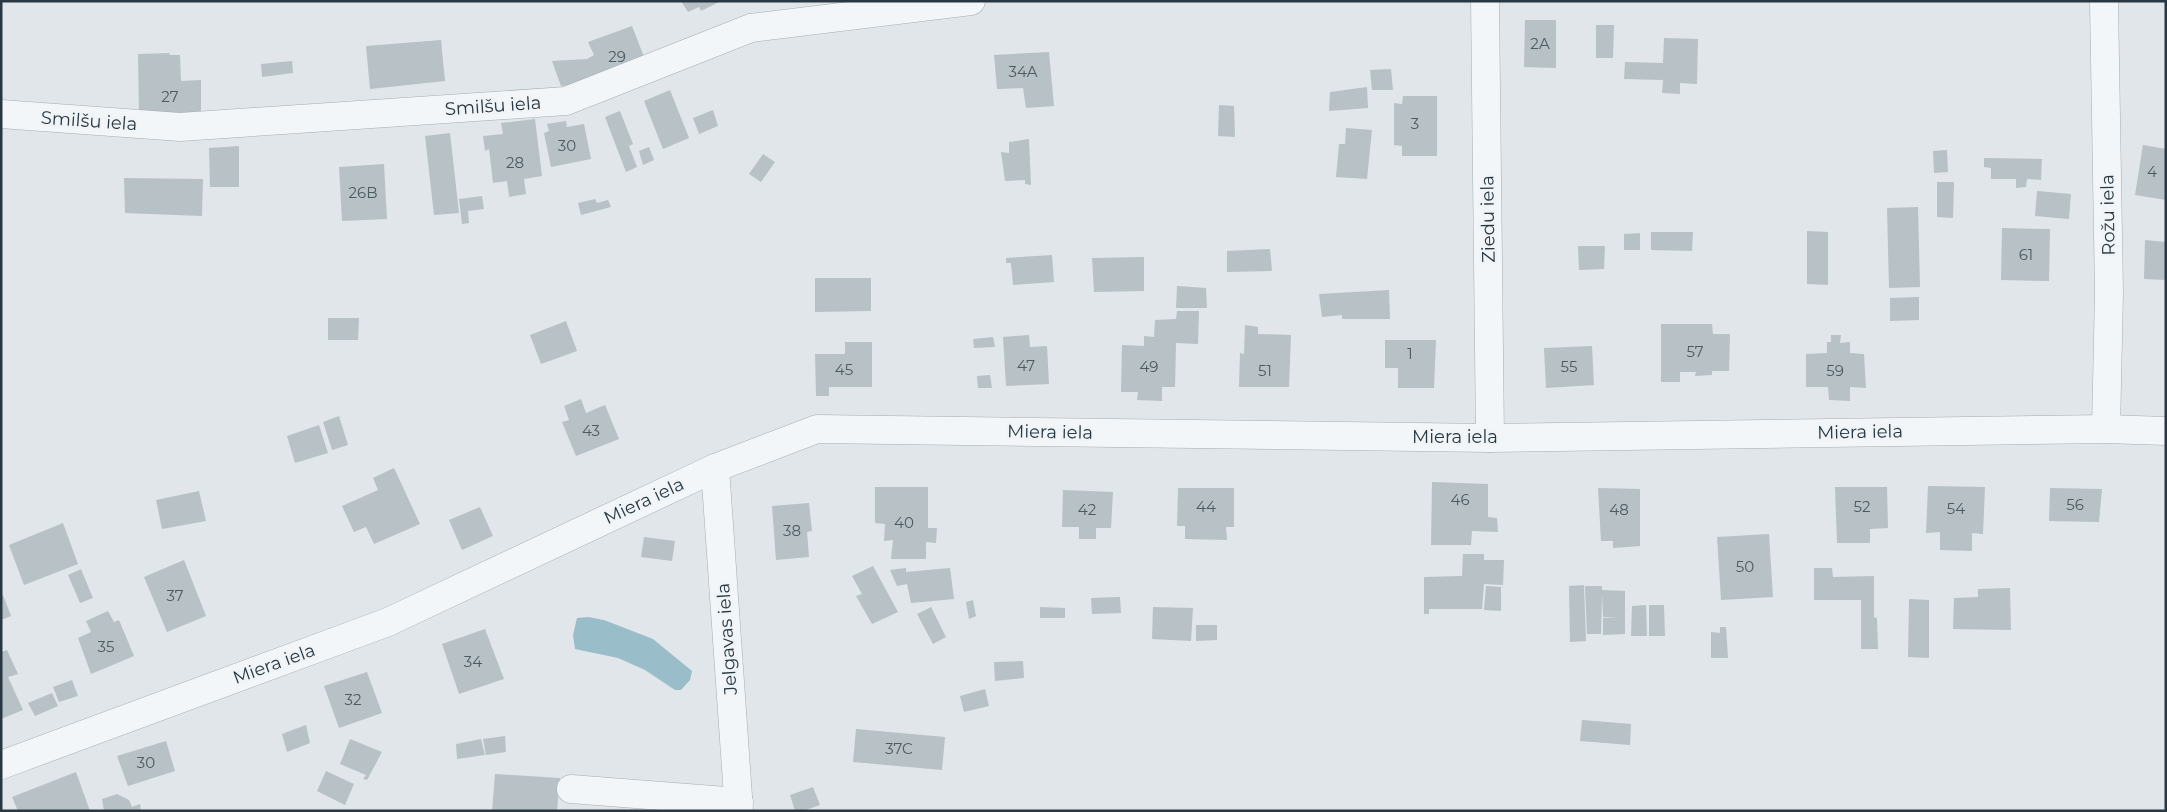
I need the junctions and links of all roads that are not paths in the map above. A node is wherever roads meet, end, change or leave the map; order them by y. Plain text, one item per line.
1 (970, 1) edge
2 (1485, 1) edge
3 (2104, 1) edge
4 (1, 114) edge
5 (2106, 429) junction
6 (2166, 431) edge
7 (1490, 438) junction
8 (715, 468) junction
9 (1, 765) edge
10 (571, 789) dead end
11 (739, 806) edge

1 - 4 street, Smilšu iela
2 - 7 street, Ziedu iela
3 - 5 street, Rožu iela
5 - 6 street, Miera iela
5 - 7 street, Miera iela
7 - 8 street, Miera iela
8 - 9 street, Miera iela
8 - 11 street, Jelgavas iela
10 - 11 street

